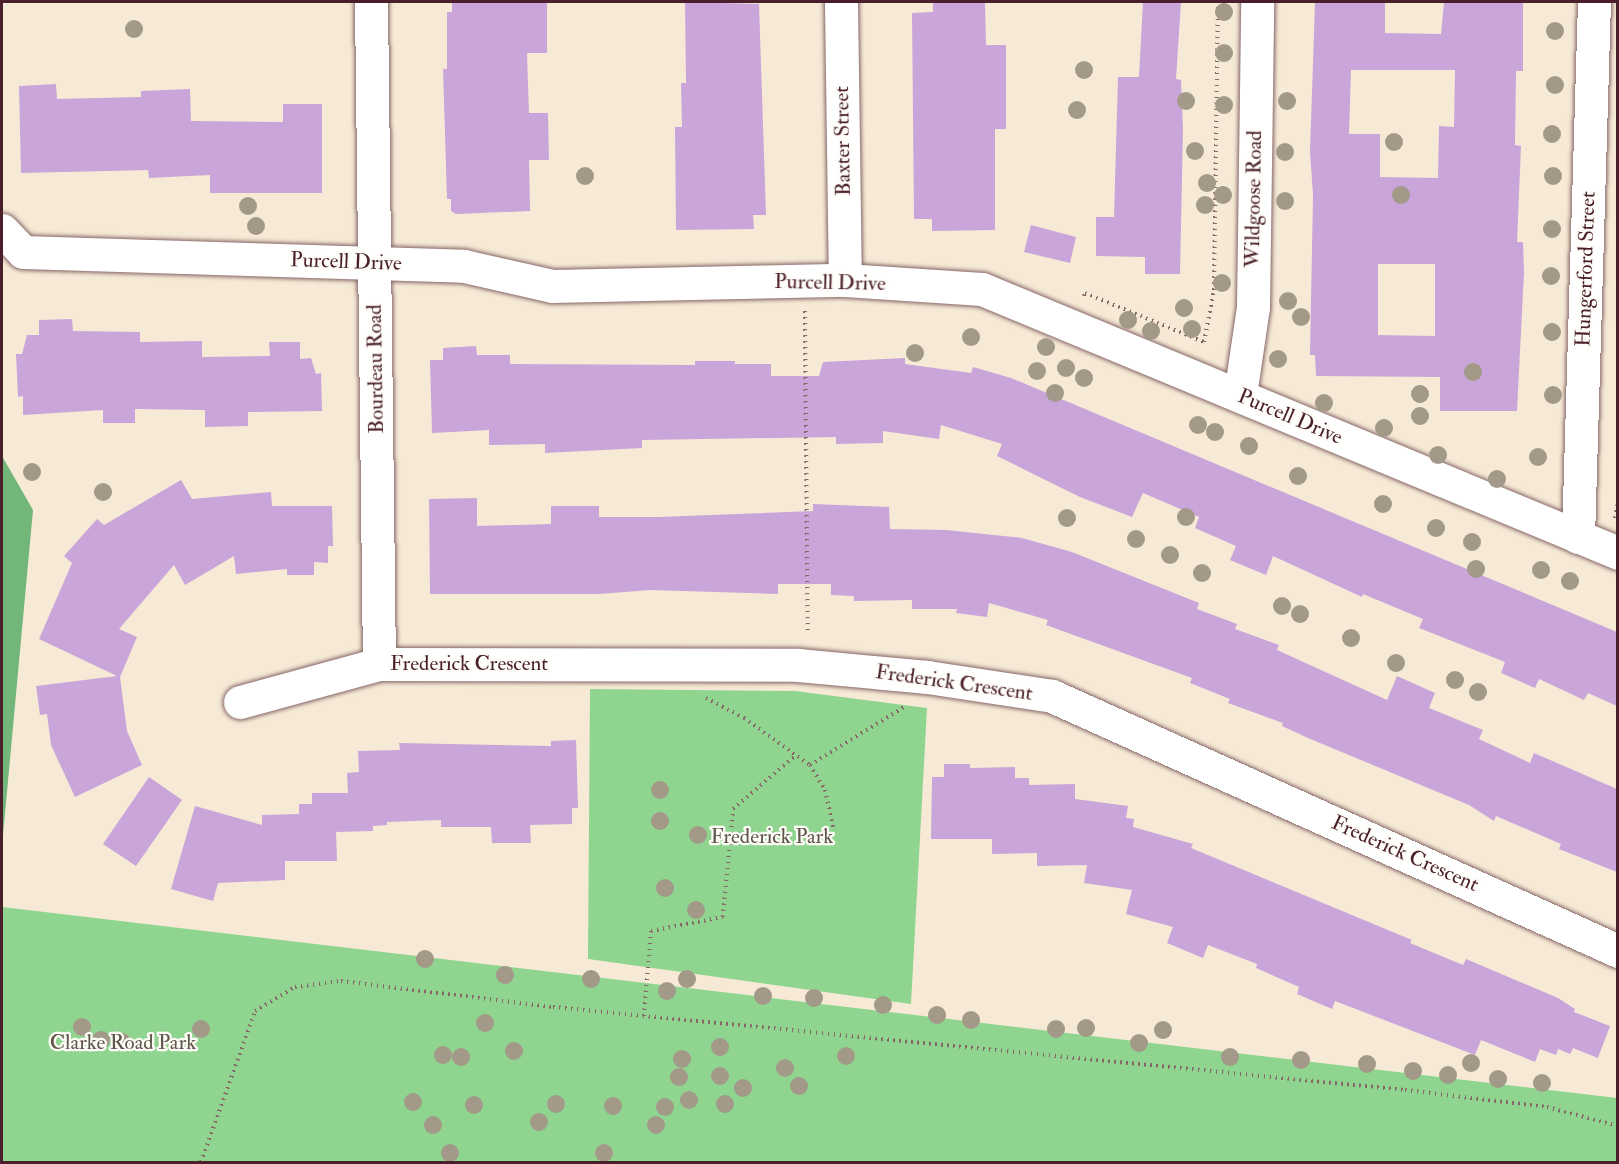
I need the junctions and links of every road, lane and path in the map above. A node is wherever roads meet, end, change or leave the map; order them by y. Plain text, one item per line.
1 (371, 2) edge
2 (841, 2) edge
3 (1218, 2) edge
4 (1257, 2) edge
5 (1594, 2) edge
6 (2, 230) edge
7 (375, 262) junction
8 (845, 280) junction
9 (803, 281) junction
10 (1076, 328) junction
11 (1240, 395) junction
12 (1617, 503) edge
13 (1617, 521) edge
14 (1578, 537) junction
15 (1617, 553) edge
16 (379, 664) junction
17 (808, 666) junction
18 (706, 698) dead end
19 (240, 702) dead end
20 (904, 707) dead end
21 (796, 755) junction
22 (810, 765) junction
23 (834, 830) dead end
24 (1617, 951) edge
25 (644, 1016) junction
26 (1617, 1126) edge
27 (201, 1162) edge

1 - 7 street, Bourdeau Road
2 - 8 street, Baxter Street
3 - 10 path
4 - 11 street, Wildgoose Road
5 - 14 street, Hungerford Street
6 - 7 street, Purcell Drive
7 - 9 street, Purcell Drive
7 - 16 street, Bourdeau Road
8 - 9 street, Purcell Drive
8 - 10 street, Purcell Drive
9 - 17 path
10 - 11 street, Purcell Drive
11 - 14 street, Purcell Drive
12 - 13 path
14 - 15 street, Purcell Drive
16 - 17 street, Frederick Crescent
16 - 19 street, Frederick Crescent
17 - 24 street, Frederick Crescent
18 - 21 path
20 - 22 path
21 - 22 path
21 - 25 path
22 - 23 path
25 - 26 path
25 - 27 path

